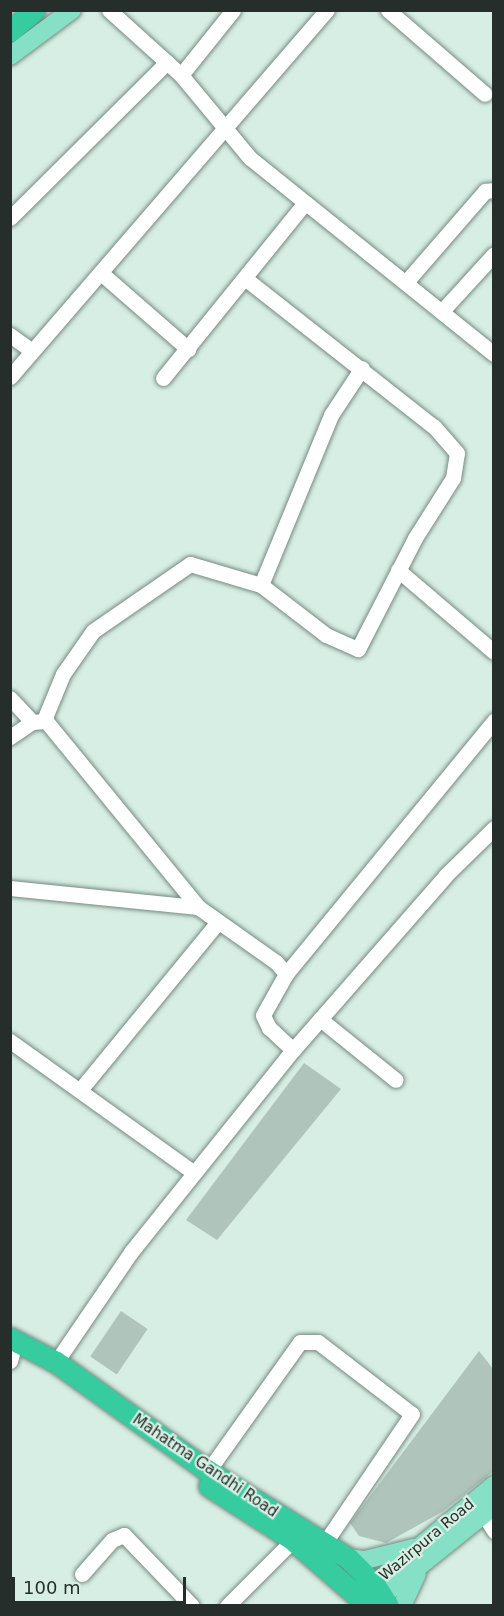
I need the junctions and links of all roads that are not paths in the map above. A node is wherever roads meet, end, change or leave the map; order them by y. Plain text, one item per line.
1 (34, 10) edge
2 (72, 10) edge
3 (109, 10) edge
4 (233, 10) edge
5 (327, 10) edge
6 (388, 10) edge
7 (46, 30) junction
8 (10, 31) edge
9 (10, 40) edge
10 (10, 56) edge
11 (167, 62) junction
12 (181, 75) junction
13 (484, 94) dead end
14 (224, 130) junction
15 (494, 190) edge
16 (304, 204) junction
17 (10, 218) edge
18 (494, 254) edge
19 (101, 273) junction
20 (246, 279) junction
21 (406, 282) junction
22 (442, 311) junction
23 (10, 335) edge
24 (188, 349) junction
25 (31, 350) junction
26 (494, 354) edge
27 (362, 368) junction
28 (10, 377) edge
29 (163, 378) dead end
30 (398, 570) junction
31 (261, 585) junction
32 (494, 652) edge
33 (10, 699) edge
34 (38, 721) junction
35 (494, 721) edge
36 (10, 737) edge
37 (494, 828) edge
38 (10, 888) edge
39 (198, 907) junction
40 (217, 922) junction
41 (286, 974) junction
42 (320, 1019) junction
43 (10, 1041) edge
44 (293, 1050) junction
45 (396, 1080) dead end
46 (80, 1090) junction
47 (193, 1172) junction
48 (11, 1351) edge
49 (56, 1362) junction
50 (208, 1471) junction
51 (494, 1485) edge
52 (484, 1506) edge
53 (494, 1531) edge
54 (293, 1540) junction
55 (324, 1544) junction
56 (421, 1554) junction
57 (348, 1558) junction
58 (82, 1574) dead end
59 (378, 1600) edge
60 (182, 1602) edge
61 (227, 1605) edge

1 - 8 highway
2 - 7 main road
3 - 11 street
4 - 12 street
5 - 14 street
6 - 13 street
7 - 9 street
7 - 10 main road
11 - 12 street
11 - 17 street
12 - 14 street
14 - 16 street
14 - 19 street
15 - 21 street
16 - 20 street
16 - 21 street
18 - 22 street
19 - 24 street
19 - 25 street
20 - 24 street
20 - 27 street
21 - 22 street
22 - 26 street
23 - 25 street
24 - 29 street
25 - 28 street
27 - 30 street
27 - 31 street
30 - 31 street
30 - 32 street
31 - 34 street
33 - 34 street
34 - 36 street
34 - 39 street
35 - 41 street
37 - 42 street
38 - 39 street
39 - 40 street
40 - 41 street
40 - 46 street
41 - 44 street
42 - 44 street
42 - 45 street
43 - 46 street
44 - 47 street
46 - 47 street
47 - 49 street
48 - 49 highway, Mahatma Gandhi Road
48 - 54 highway, Mahatma Gandhi Road
49 - 50 highway, Mahatma Gandhi Road
50 - 55 highway, Mahatma Gandhi Road
50 - 55 street
51 - 52 main road, Wazirpura Road
52 - 53 street
52 - 56 main road, Wazirpura Road
54 - 59 highway, Mahatma Gandhi Road
54 - 61 street
55 - 57 highway, Mahatma Gandhi Road
56 - 57 main road
56 - 59 main road, Wazirpura Road
56 - 59 main road
57 - 59 highway, Mahatma Gandhi Road
58 - 60 street

